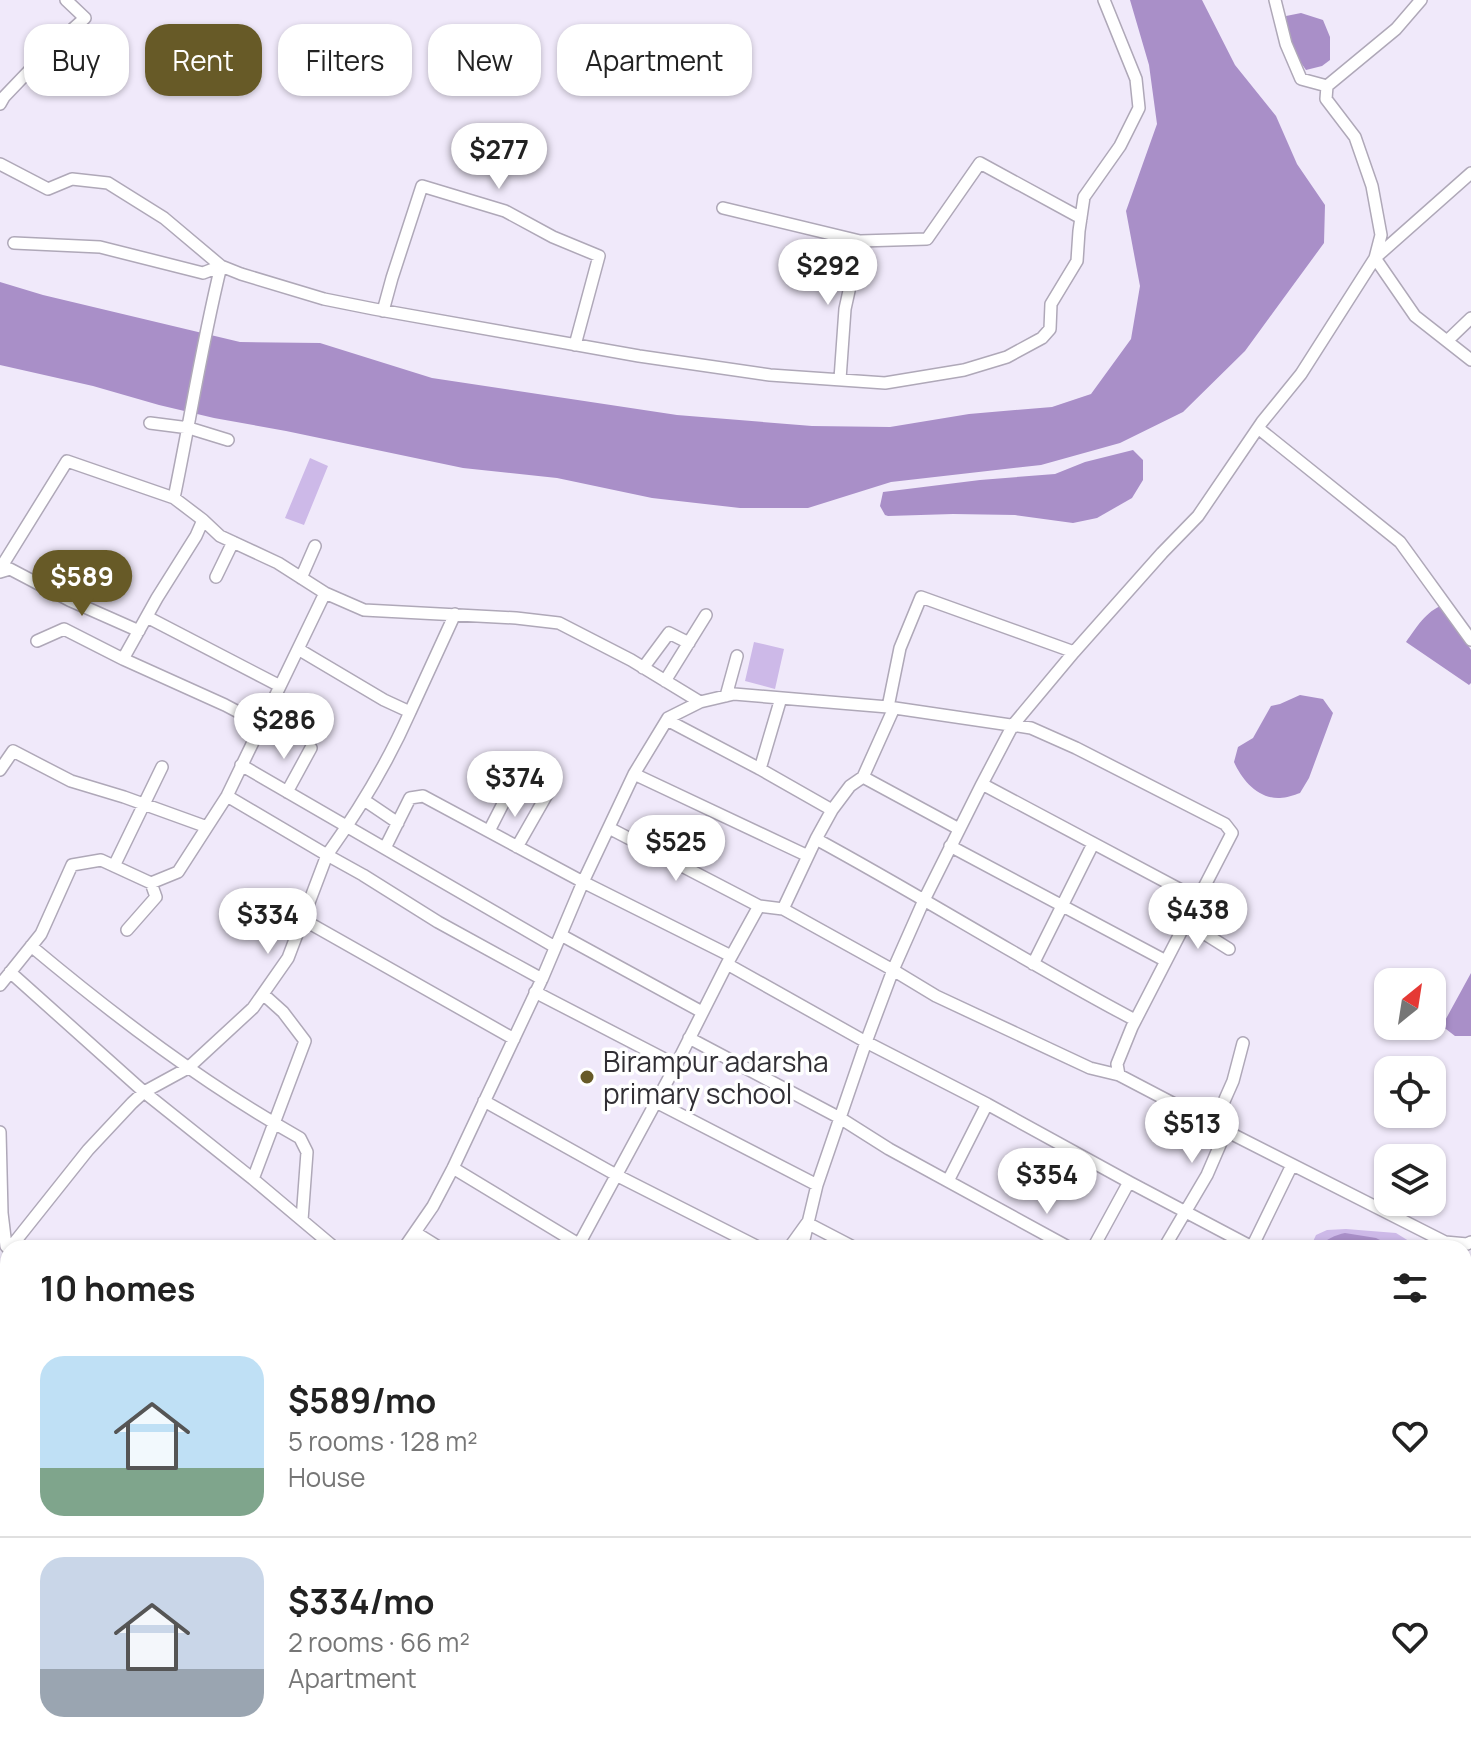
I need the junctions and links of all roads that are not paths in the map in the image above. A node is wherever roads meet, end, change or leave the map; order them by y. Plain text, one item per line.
1 (66, 0) edge
2 (1104, 0) edge
3 (1275, 0) edge
4 (1421, 0) edge
5 (1327, 86) junction
6 (0, 104) edge
7 (0, 164) edge
8 (1471, 173) edge
9 (723, 208) dead end
10 (1081, 218) junction
11 (860, 241) junction
12 (14, 243) dead end
13 (1375, 258) junction
14 (221, 266) junction
15 (383, 311) junction
16 (1471, 318) edge
17 (1447, 341) junction
18 (575, 345) junction
19 (1471, 360) edge
20 (840, 379) junction
21 (150, 423) dead end
22 (189, 428) junction
23 (1258, 428) junction
24 (228, 440) dead end
25 (174, 498) junction
26 (203, 520) junction
27 (233, 542) junction
28 (315, 546) dead end
29 (0, 571) edge
30 (216, 577) dead end
31 (301, 578) junction
32 (325, 593) junction
33 (455, 614) junction
34 (706, 615) dead end
35 (147, 617) junction
36 (139, 631) junction
37 (1471, 640) edge
38 (37, 641) dead end
39 (689, 643) junction
40 (298, 649) junction
41 (1074, 652) junction
42 (737, 656) dead end
43 (123, 659) junction
44 (643, 668) junction
45 (665, 681) junction
46 (280, 686) junction
47 (726, 696) junction
48 (781, 698) junction
49 (700, 702) junction
50 (891, 708) junction
51 (410, 712) junction
52 (667, 720) junction
53 (261, 724) junction
54 (1013, 725) junction
55 (311, 748) dead end
56 (241, 765) junction
57 (162, 767) dead end
58 (760, 769) junction
59 (0, 770) edge
60 (634, 774) junction
61 (863, 777) junction
62 (554, 782) dead end
63 (982, 784) junction
64 (510, 790) dead end
65 (287, 792) junction
66 (227, 796) junction
67 (364, 800) junction
68 (144, 804) junction
69 (832, 810) junction
70 (398, 823) junction
71 (348, 826) junction
72 (207, 827) junction
73 (609, 828) junction
74 (959, 829) junction
75 (489, 831) junction
76 (816, 839) junction
77 (1093, 844) junction
78 (950, 846) junction
79 (517, 847) junction
80 (385, 848) junction
81 (327, 855) junction
82 (808, 856) junction
83 (114, 866) junction
84 (583, 882) junction
85 (151, 883) junction
86 (1198, 899) junction
87 (924, 900) junction
88 (1062, 905) junction
89 (759, 906) junction
90 (783, 909) junction
91 (302, 919) junction
92 (1186, 922) junction
93 (127, 930) dead end
94 (561, 935) junction
95 (31, 946) junction
96 (555, 947) junction
97 (1229, 949) dead end
98 (729, 960) junction
99 (1166, 961) junction
100 (1033, 964) junction
101 (893, 970) junction
102 (10, 972) junction
103 (542, 979) junction
104 (0, 985) edge
105 (535, 992) junction
106 (263, 994) junction
107 (702, 1012) junction
108 (1135, 1020) junction
109 (689, 1038) junction
110 (514, 1039) junction
111 (866, 1042) junction
112 (1243, 1043) dead end
113 (676, 1065) junction
114 (188, 1068) junction
115 (1119, 1075) junction
116 (144, 1092) junction
117 (484, 1101) junction
118 (656, 1102) junction
119 (987, 1104) junction
120 (840, 1118) junction
121 (273, 1123) junction
122 (1214, 1124) junction
123 (1226, 1131) junction
124 (0, 1132) edge
125 (1292, 1165) junction
126 (453, 1168) junction
127 (618, 1176) junction
128 (253, 1179) junction
129 (948, 1181) junction
130 (1129, 1182) junction
131 (817, 1185) junction
132 (1184, 1211) junction
133 (302, 1220) junction
134 (807, 1223) junction
135 (416, 1233) junction
136 (5, 1240) edge
137 (15, 1240) edge
138 (326, 1240) edge
139 (410, 1240) edge
140 (427, 1240) edge
141 (570, 1240) edge
142 (585, 1240) edge
143 (744, 1240) edge
144 (795, 1240) edge
145 (804, 1240) edge
146 (840, 1240) edge
147 (1055, 1240) edge
148 (1097, 1240) edge
149 (1168, 1240) edge
150 (1239, 1240) edge
151 (1255, 1240) edge
152 (1434, 1240) edge

1 - 6 street
2 - 10 street
3 - 5 street
4 - 5 street
5 - 13 street
7 - 14 street
8 - 13 street
9 - 11 street
10 - 11 street
10 - 20 street
11 - 20 street
12 - 14 street
13 - 17 street
13 - 23 street
14 - 15 street
14 - 22 street
15 - 18 street
15 - 18 street
16 - 17 street
17 - 19 street
18 - 20 street
21 - 22 street
22 - 24 street
22 - 25 street
23 - 37 street
23 - 41 street
25 - 26 street
25 - 29 street
26 - 27 street
26 - 35 street
27 - 30 street
27 - 31 street
28 - 31 street
29 - 36 street
31 - 32 street
32 - 33 street
32 - 40 street
33 - 44 street
33 - 51 street
34 - 39 street
35 - 36 street
35 - 46 street
36 - 43 street
38 - 43 street
39 - 44 street
39 - 45 street
40 - 46 street
40 - 51 street
41 - 50 street
41 - 54 street
42 - 47 street
43 - 53 street
44 - 45 street
45 - 49 street
46 - 53 street
47 - 48 street
47 - 49 street
48 - 50 street
48 - 58 street
49 - 52 street
50 - 54 street
50 - 61 street
51 - 67 street
52 - 58 street
52 - 60 street
53 - 56 street
54 - 63 street
54 - 86 street
55 - 65 street
56 - 65 street
56 - 66 street
57 - 68 street
58 - 69 street
59 - 68 street
60 - 73 street
60 - 82 street
61 - 69 street
61 - 74 street
62 - 79 street
63 - 74 street
63 - 77 street
64 - 75 street
65 - 71 street
66 - 72 street
66 - 81 street
67 - 70 street
67 - 71 street
68 - 72 street
68 - 83 street
69 - 76 street
70 - 75 street
70 - 80 street
71 - 80 street
71 - 81 street
72 - 85 street
73 - 84 street
73 - 89 street
74 - 78 street
75 - 79 street
76 - 82 street
76 - 87 street
77 - 86 street
77 - 88 street
78 - 87 street
78 - 88 street
79 - 84 street
80 - 96 street
81 - 91 street
81 - 103 street
82 - 90 street
83 - 85 street
83 - 95 street
84 - 94 street
84 - 98 street
85 - 93 street
86 - 92 street
87 - 100 street
87 - 101 street
88 - 99 street
88 - 100 street
89 - 90 street
89 - 98 street
90 - 101 street
91 - 106 street
91 - 110 street
92 - 97 street
92 - 99 street
94 - 96 street
94 - 107 street
95 - 102 street
95 - 114 street
96 - 103 street
98 - 107 street
98 - 111 street
99 - 108 street
100 - 108 street
101 - 111 street
101 - 115 street
102 - 104 street
102 - 116 street
103 - 105 street
105 - 110 street
105 - 113 street
106 - 114 street
106 - 121 street
107 - 109 street
108 - 115 street
109 - 113 street
109 - 120 street
110 - 117 street
111 - 119 street
111 - 120 street
112 - 122 street
113 - 118 street
114 - 116 street
114 - 121 street
115 - 122 street
116 - 128 street
116 - 137 street
117 - 126 street
117 - 127 street
118 - 127 street
118 - 131 street
119 - 129 street
119 - 130 street
120 - 129 street
120 - 131 street
121 - 128 street
121 - 133 street
122 - 123 street
123 - 125 street
123 - 132 street
124 - 136 street
125 - 151 street
125 - 152 street
126 - 135 street
126 - 141 street
127 - 142 street
127 - 143 street
128 - 133 street
129 - 147 street
130 - 132 street
130 - 148 street
131 - 134 street
132 - 149 street
132 - 150 street
133 - 138 street
134 - 144 street
134 - 145 street
134 - 146 street
135 - 139 street
135 - 140 street

